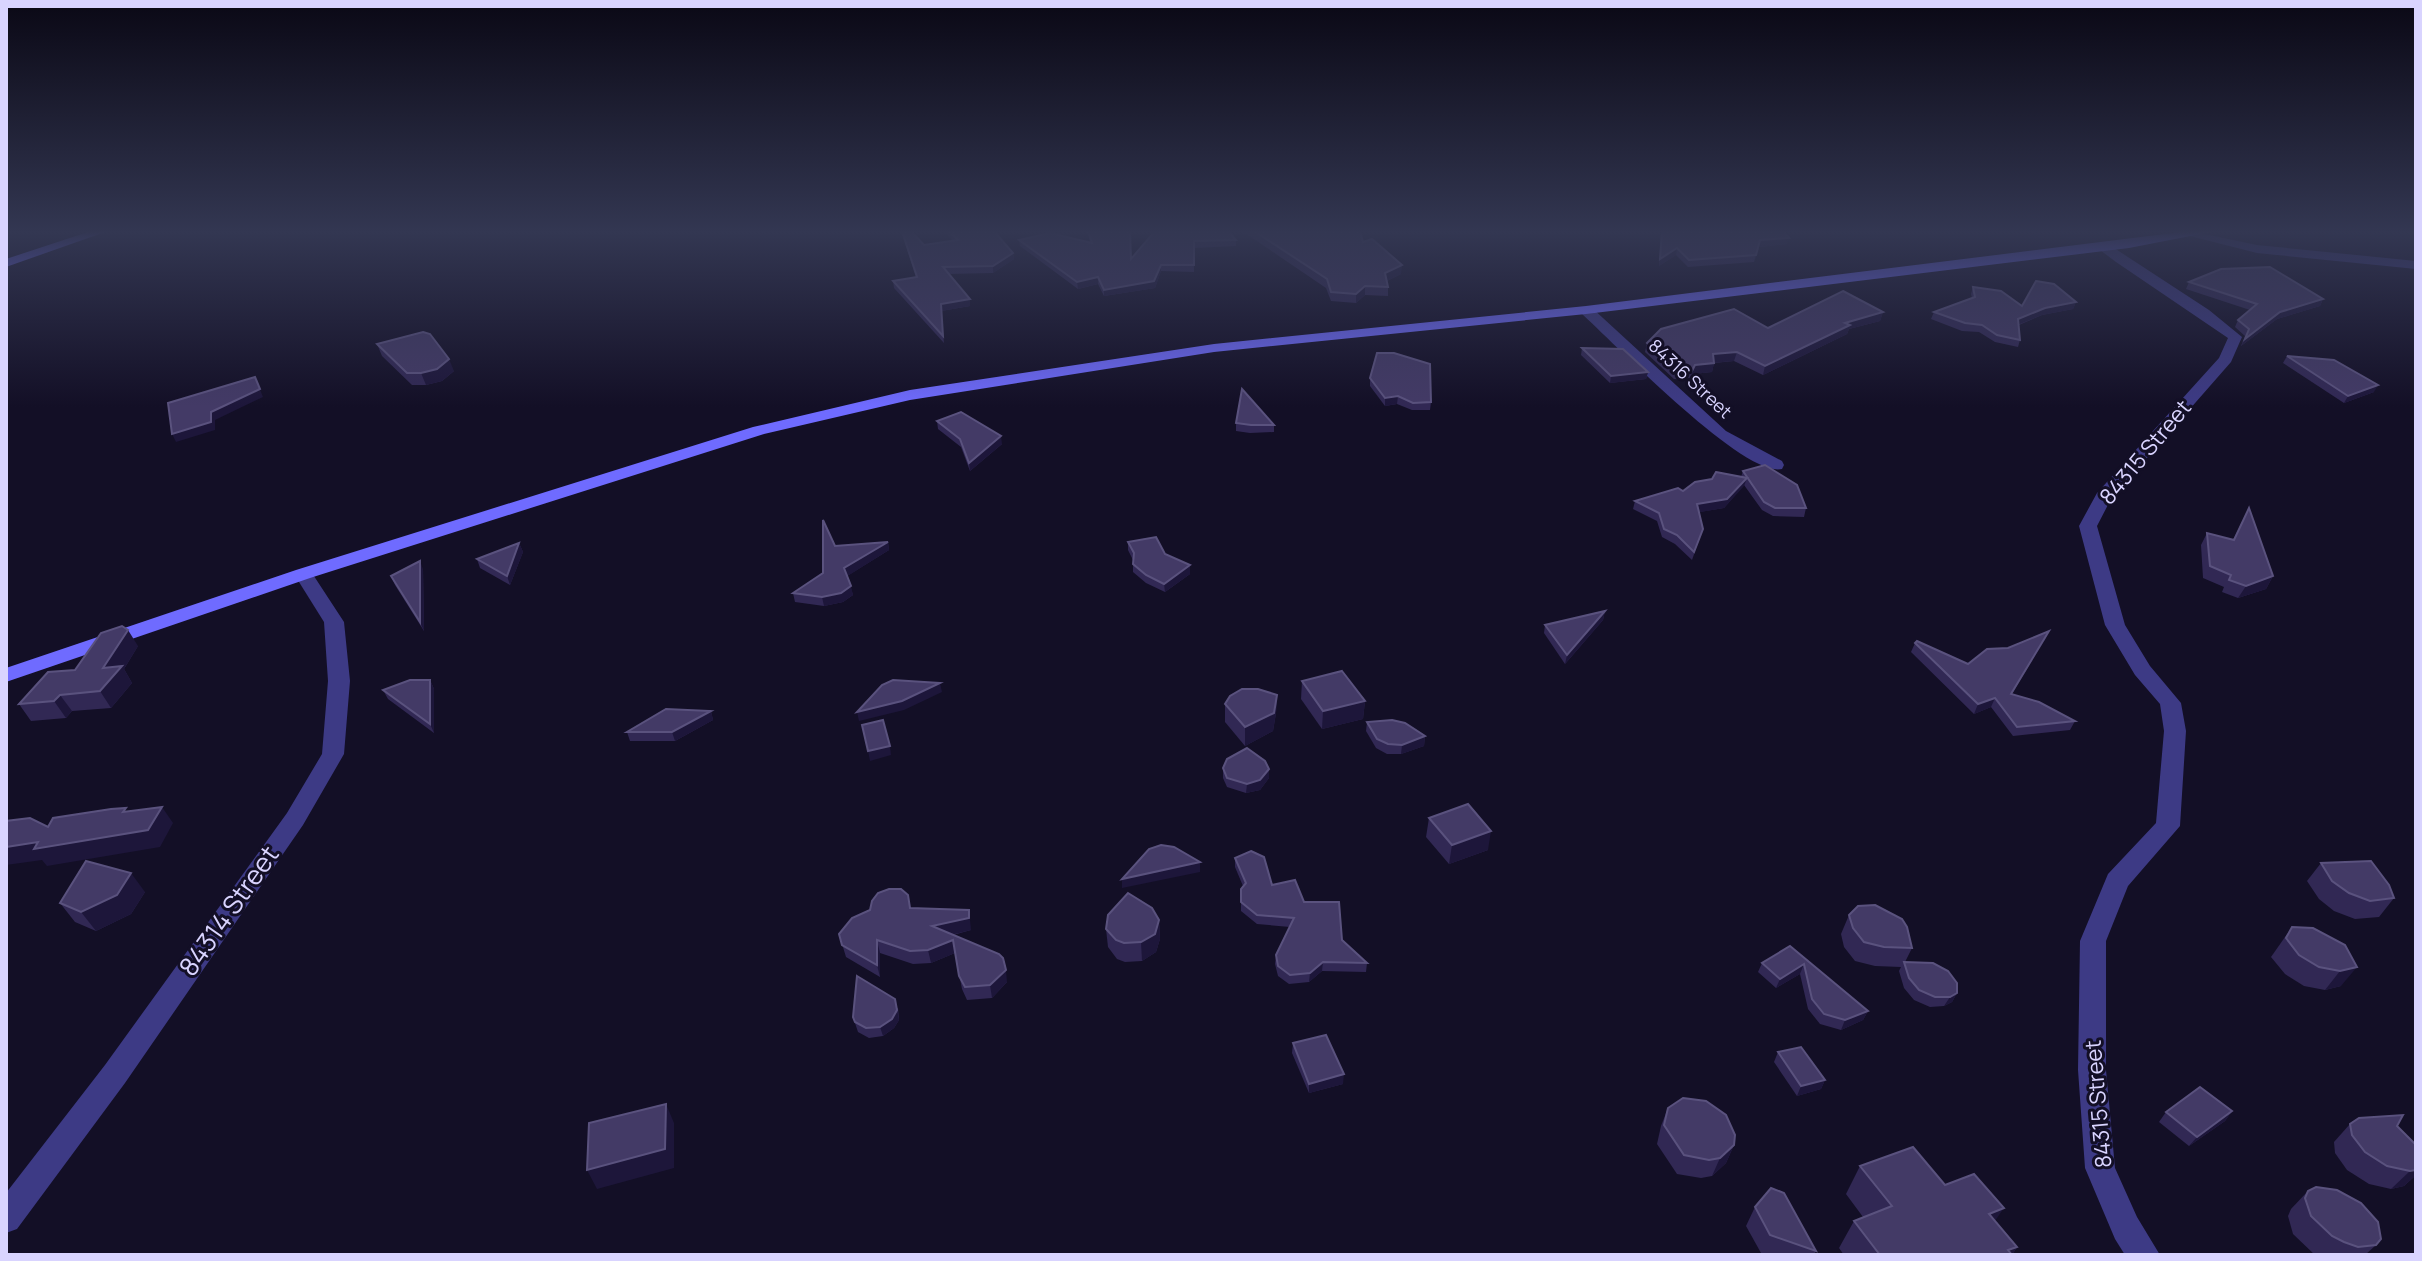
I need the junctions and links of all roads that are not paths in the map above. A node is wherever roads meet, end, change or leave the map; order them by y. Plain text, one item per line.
1 (1752, 290) edge
2 (2165, 290) edge
3 (1586, 310) junction
4 (1776, 465) dead end
5 (303, 574) junction
6 (6, 675) edge
7 (6, 1218) edge
8 (2144, 1255) edge

1 - 3 street
2 - 8 street, 84315 Street
3 - 4 street, 84316 Street
3 - 5 street
5 - 6 street
5 - 7 street, 84314 Street

